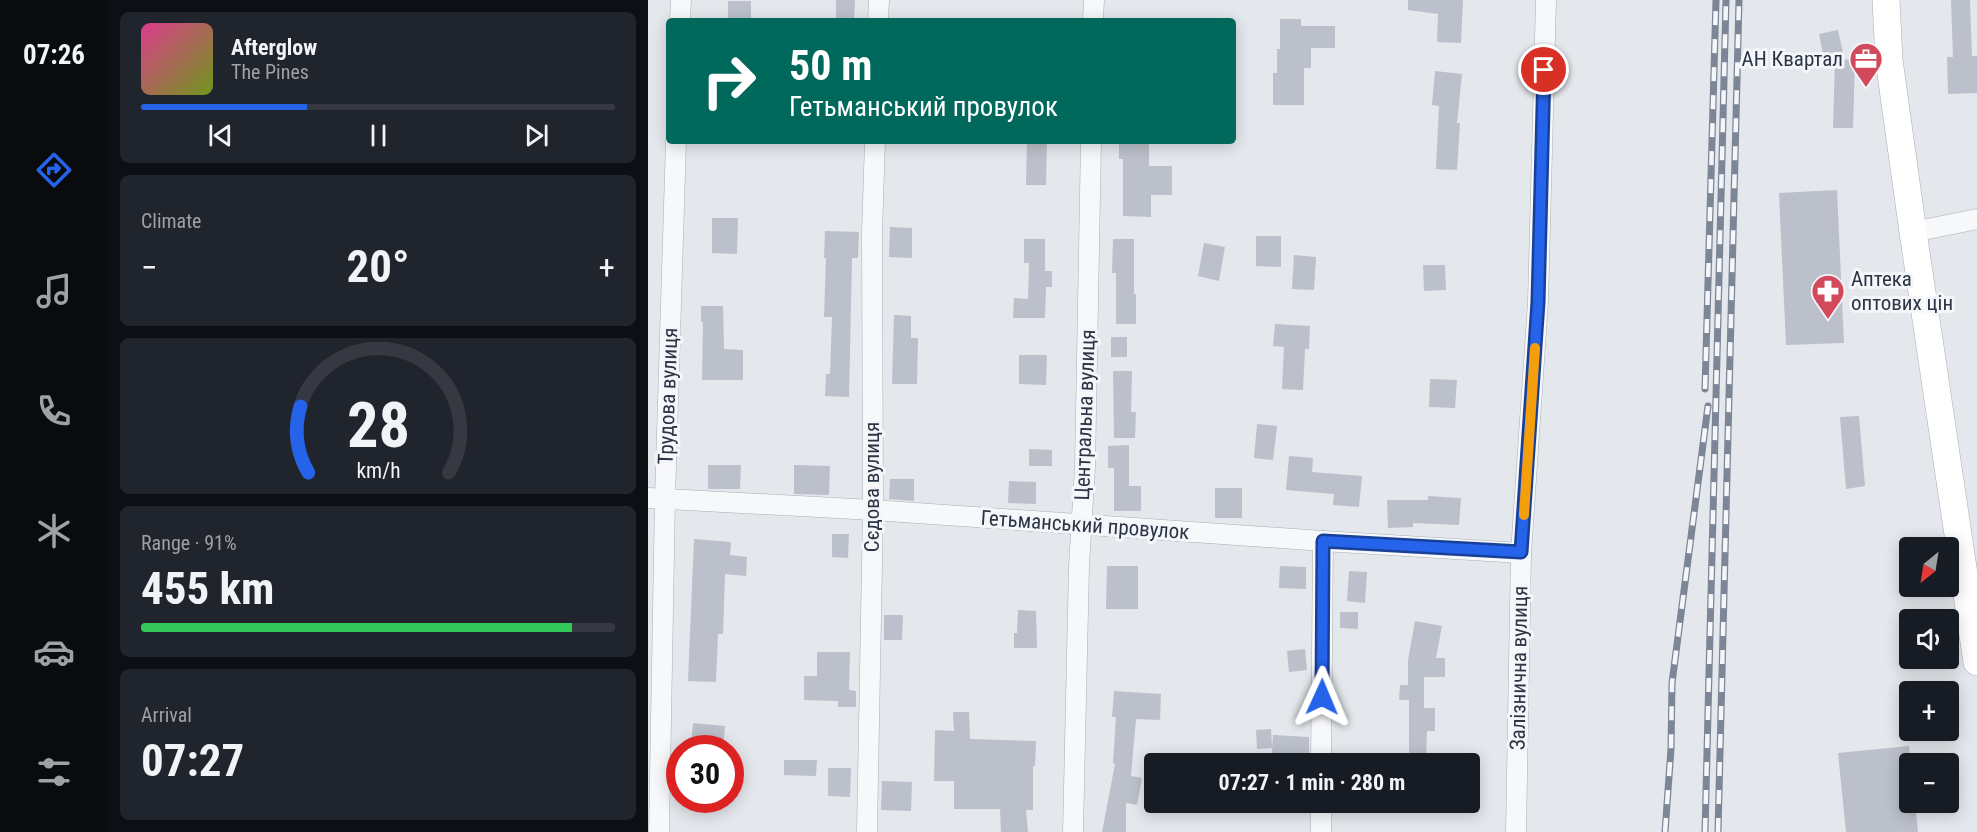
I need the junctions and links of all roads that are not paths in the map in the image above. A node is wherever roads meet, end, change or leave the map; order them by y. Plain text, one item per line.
1 (681, 0) edge
2 (879, 0) edge
3 (1094, 0) edge
4 (1546, 0) edge
5 (1886, 0) edge
6 (680, 18) edge
7 (878, 18) edge
8 (1093, 18) edge
9 (676, 144) edge
10 (875, 144) edge
11 (1091, 144) edge
12 (1977, 219) edge
13 (1913, 232) junction
14 (657, 498) edge
15 (873, 510) junction
16 (1082, 525) junction
17 (1323, 541) junction
18 (1970, 551) edge
19 (1521, 552) junction
20 (1977, 662) edge
21 (1321, 753) edge
22 (1321, 813) edge
23 (659, 832) edge
24 (867, 832) edge
25 (1072, 832) edge
26 (1321, 832) edge
27 (1516, 832) edge

1 - 6 street
2 - 7 street
3 - 8 street
4 - 19 street, Залізнична вулиця
5 - 13 main road
9 - 14 street, Трудова вулиця
10 - 15 street, Сєдова вулиця
11 - 16 street, Центральна вулиця
12 - 13 street
13 - 18 main road
14 - 15 street, Гетьманський провулок
14 - 23 street, Трудова вулиця
15 - 16 street, Гетьманський провулок
15 - 24 street, Сєдова вулиця
16 - 17 street, Гетьманський провулок
16 - 25 street, Центральна вулиця
17 - 19 street, Гетьманський провулок
17 - 21 street
18 - 20 main road
19 - 27 street, Залізнична вулиця
22 - 26 street

